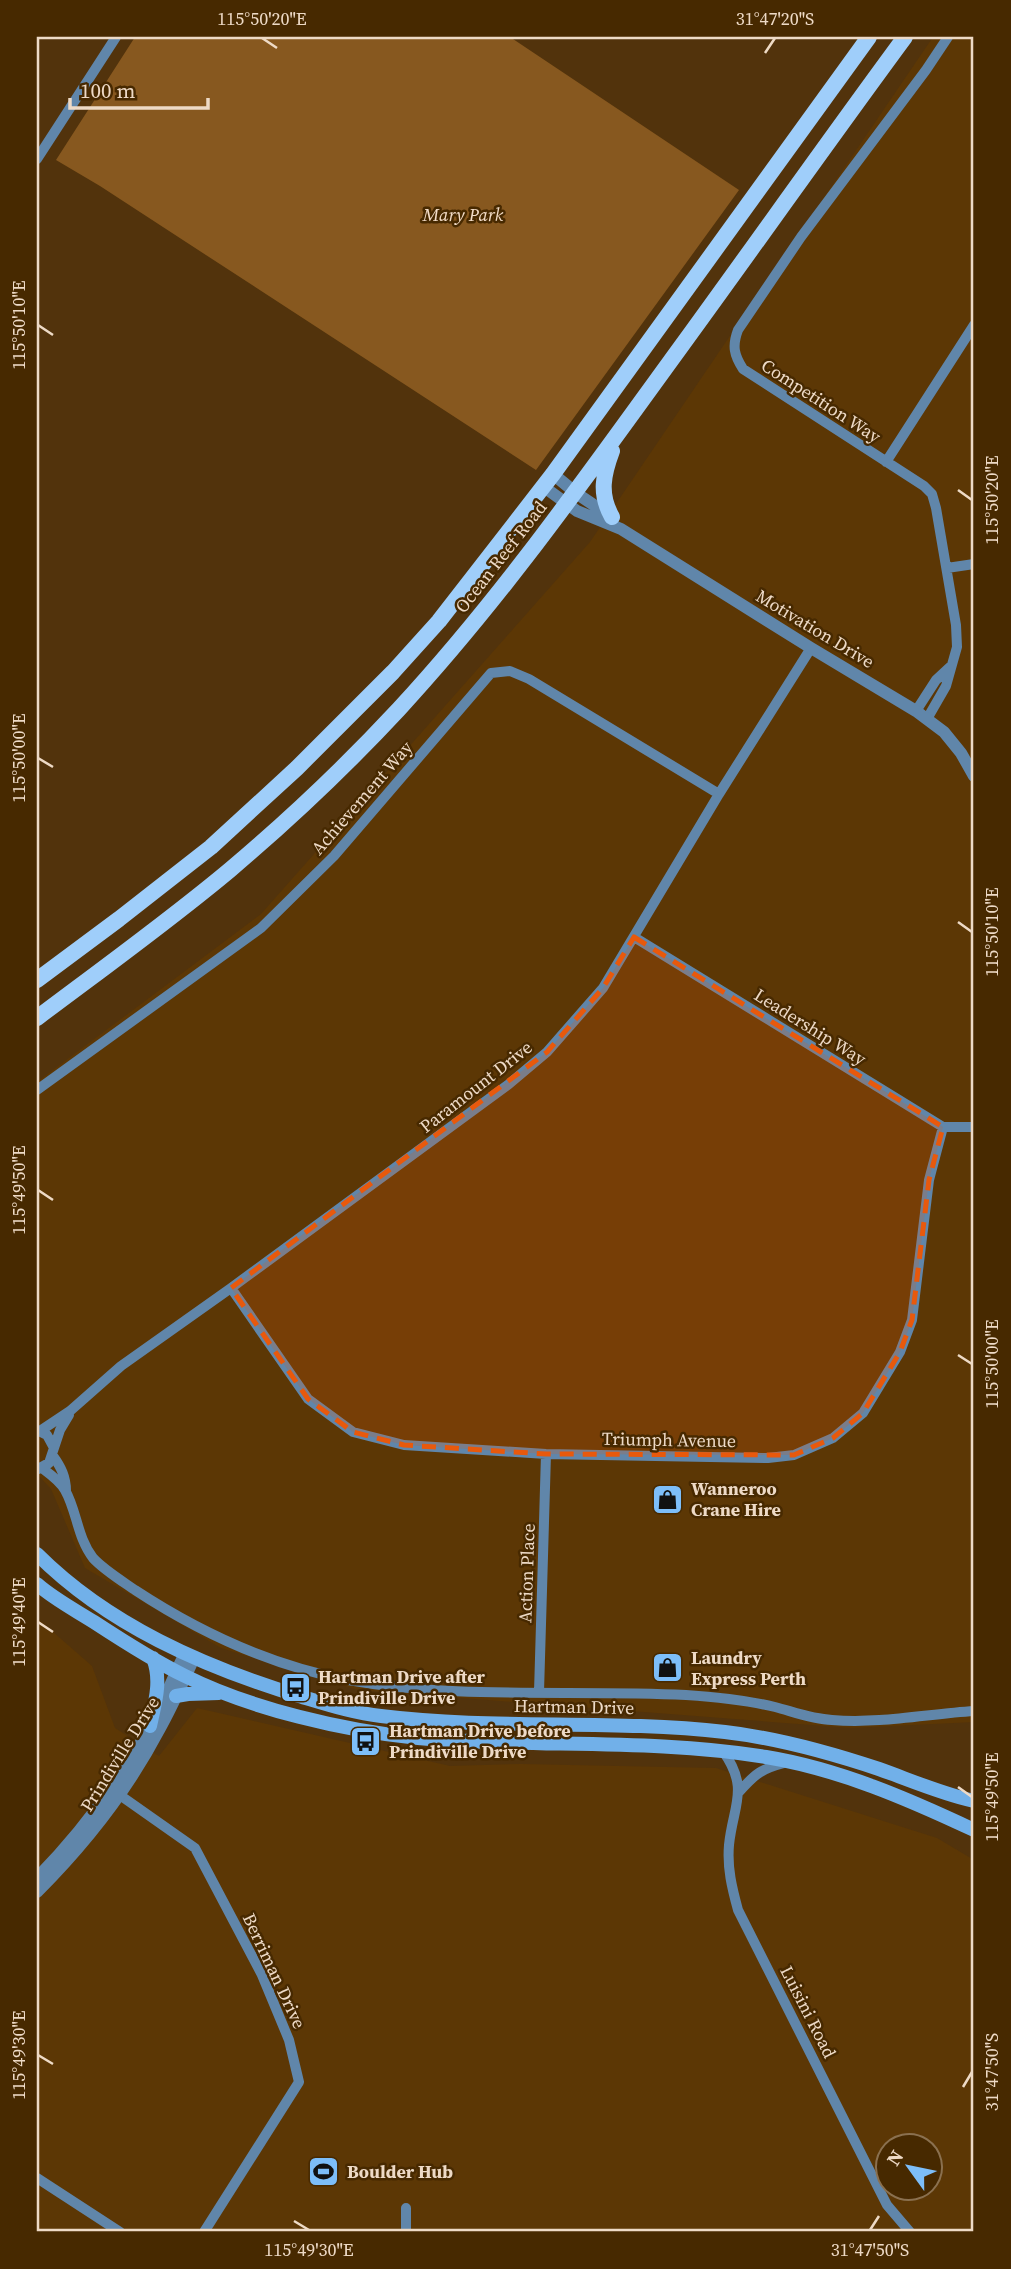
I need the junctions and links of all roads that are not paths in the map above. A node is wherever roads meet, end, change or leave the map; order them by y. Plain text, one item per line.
1 (116, 37) edge
2 (869, 37) edge
3 (905, 37) edge
4 (948, 37) edge
5 (37, 159) edge
6 (974, 325) edge
7 (624, 427) junction
8 (886, 462) junction
9 (548, 481) junction
10 (571, 499) junction
11 (617, 523) junction
12 (974, 564) edge
13 (947, 568) junction
14 (811, 648) junction
15 (951, 666) junction
16 (916, 711) junction
17 (927, 719) junction
18 (974, 776) edge
19 (719, 794) junction
20 (634, 937) junction
21 (37, 980) edge
22 (37, 1018) edge
23 (37, 1090) edge
24 (943, 1127) junction
25 (974, 1127) edge
26 (231, 1289) junction
27 (71, 1411) junction
28 (39, 1430) edge
29 (53, 1452) junction
30 (546, 1454) junction
31 (39, 1469) edge
32 (66, 1492) junction
33 (37, 1554) edge
34 (37, 1584) edge
35 (189, 1656) junction
36 (153, 1658) junction
37 (181, 1674) junction
38 (539, 1692) junction
39 (227, 1693) junction
40 (176, 1696) junction
41 (972, 1710) edge
42 (150, 1726) junction
43 (723, 1750) junction
44 (791, 1762) junction
45 (116, 1792) junction
46 (739, 1792) junction
47 (974, 1801) edge
48 (974, 1830) edge
49 (37, 1878) edge
50 (37, 1892) edge
51 (37, 2178) edge
52 (406, 2208) dead end
53 (120, 2232) edge
54 (204, 2232) edge
55 (406, 2232) edge
56 (910, 2232) edge

1 - 5 street
2 - 9 main road, Ocean Reef Road
3 - 7 main road, Ocean Reef Road
4 - 8 street, Competition Way
6 - 8 street
7 - 10 main road, Ocean Reef Road
7 - 11 main road
8 - 13 street, Competition Way
9 - 10 street, Motivation Drive
9 - 21 main road, Ocean Reef Road
10 - 11 street, Motivation Drive
10 - 22 main road, Ocean Reef Road
11 - 14 street, Motivation Drive
12 - 13 street
13 - 15 street, Competition Way
14 - 16 street, Motivation Drive
14 - 19 street, Paramount Drive
15 - 16 street
15 - 17 street, Competition Way
16 - 17 street, Motivation Drive
17 - 18 street, Motivation Drive
19 - 20 street, Paramount Drive
19 - 23 street, Achievement Way
20 - 24 street, Leadership Way
20 - 26 street, Paramount Drive
24 - 25 street
24 - 30 street, Triumph Avenue
26 - 27 street, Paramount Drive
26 - 30 street, Triumph Avenue
27 - 28 street, Paramount Drive
27 - 29 street, Paramount Drive
28 - 29 street
29 - 31 street, Paramount Drive
29 - 32 street
30 - 38 street, Action Place
31 - 32 street
32 - 38 street
33 - 35 main road, Hartman Drive
34 - 36 main road, Hartman Drive
35 - 37 street, Prindiville Drive
35 - 47 main road, Hartman Drive
36 - 37 main road, Hartman Drive
36 - 42 main road
37 - 39 main road, Hartman Drive
37 - 40 street, Prindiville Drive
37 - 42 street, Prindiville Drive
38 - 41 street
39 - 40 main road
39 - 43 main road, Hartman Drive
40 - 45 street, Prindiville Drive
42 - 45 street, Prindiville Drive
43 - 44 main road, Hartman Drive
43 - 46 street, Luisini Road
44 - 46 street
44 - 48 main road, Hartman Drive
45 - 49 street, Prindiville Drive
45 - 50 street, Prindiville Drive
45 - 54 street, Berriman Drive
46 - 56 street, Luisini Road
51 - 53 street
52 - 55 street

